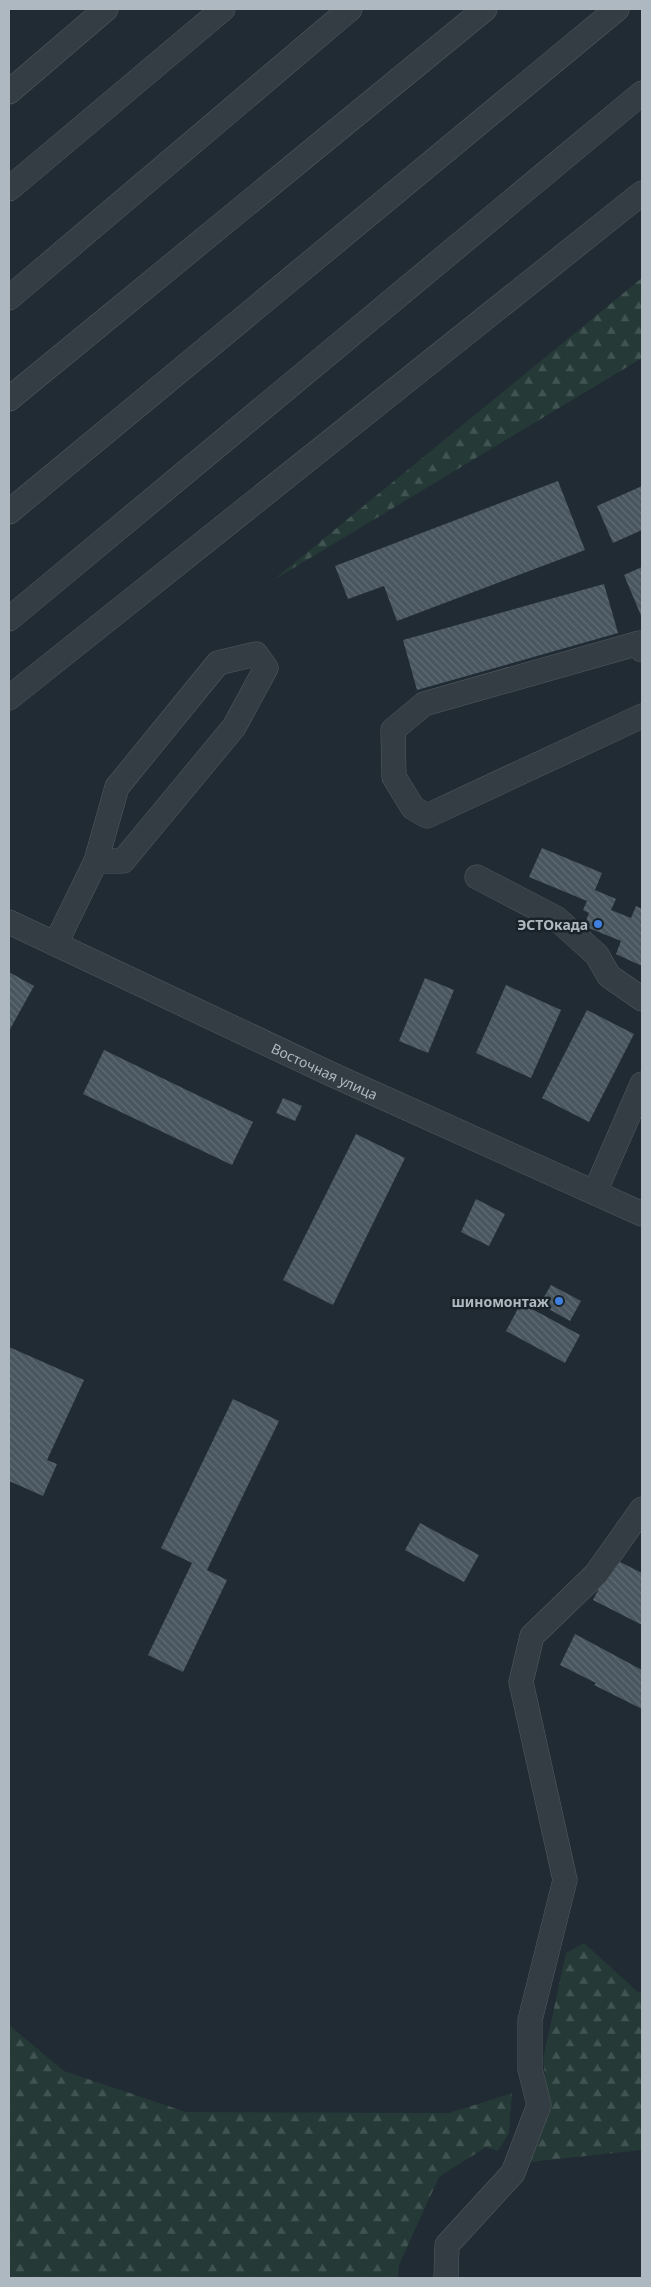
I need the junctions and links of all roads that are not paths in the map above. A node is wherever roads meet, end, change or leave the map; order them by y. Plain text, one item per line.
1 (106, 9) edge
2 (223, 9) edge
3 (350, 9) edge
4 (485, 9) edge
5 (617, 9) edge
6 (9, 92) edge
7 (642, 93) edge
8 (9, 189) edge
9 (642, 193) edge
10 (9, 298) edge
11 (9, 399) edge
12 (9, 512) edge
13 (9, 619) edge
14 (641, 645) edge
15 (9, 698) edge
16 (642, 716) edge
17 (96, 862) junction
18 (476, 877) dead end
19 (9, 922) edge
20 (56, 943) junction
21 (642, 999) edge
22 (642, 1084) edge
23 (595, 1192) junction
24 (642, 1214) edge
25 (642, 1508) edge
26 (446, 2278) edge

1 - 6 street
2 - 8 street
3 - 10 street
4 - 11 street
5 - 12 street
7 - 13 street
9 - 15 street
14 - 16 street
17 - 17 street
17 - 20 street
18 - 21 street
19 - 20 street, Восточная улица
20 - 23 street, Восточная улица
22 - 23 street
23 - 24 street, Восточная улица
25 - 26 street

